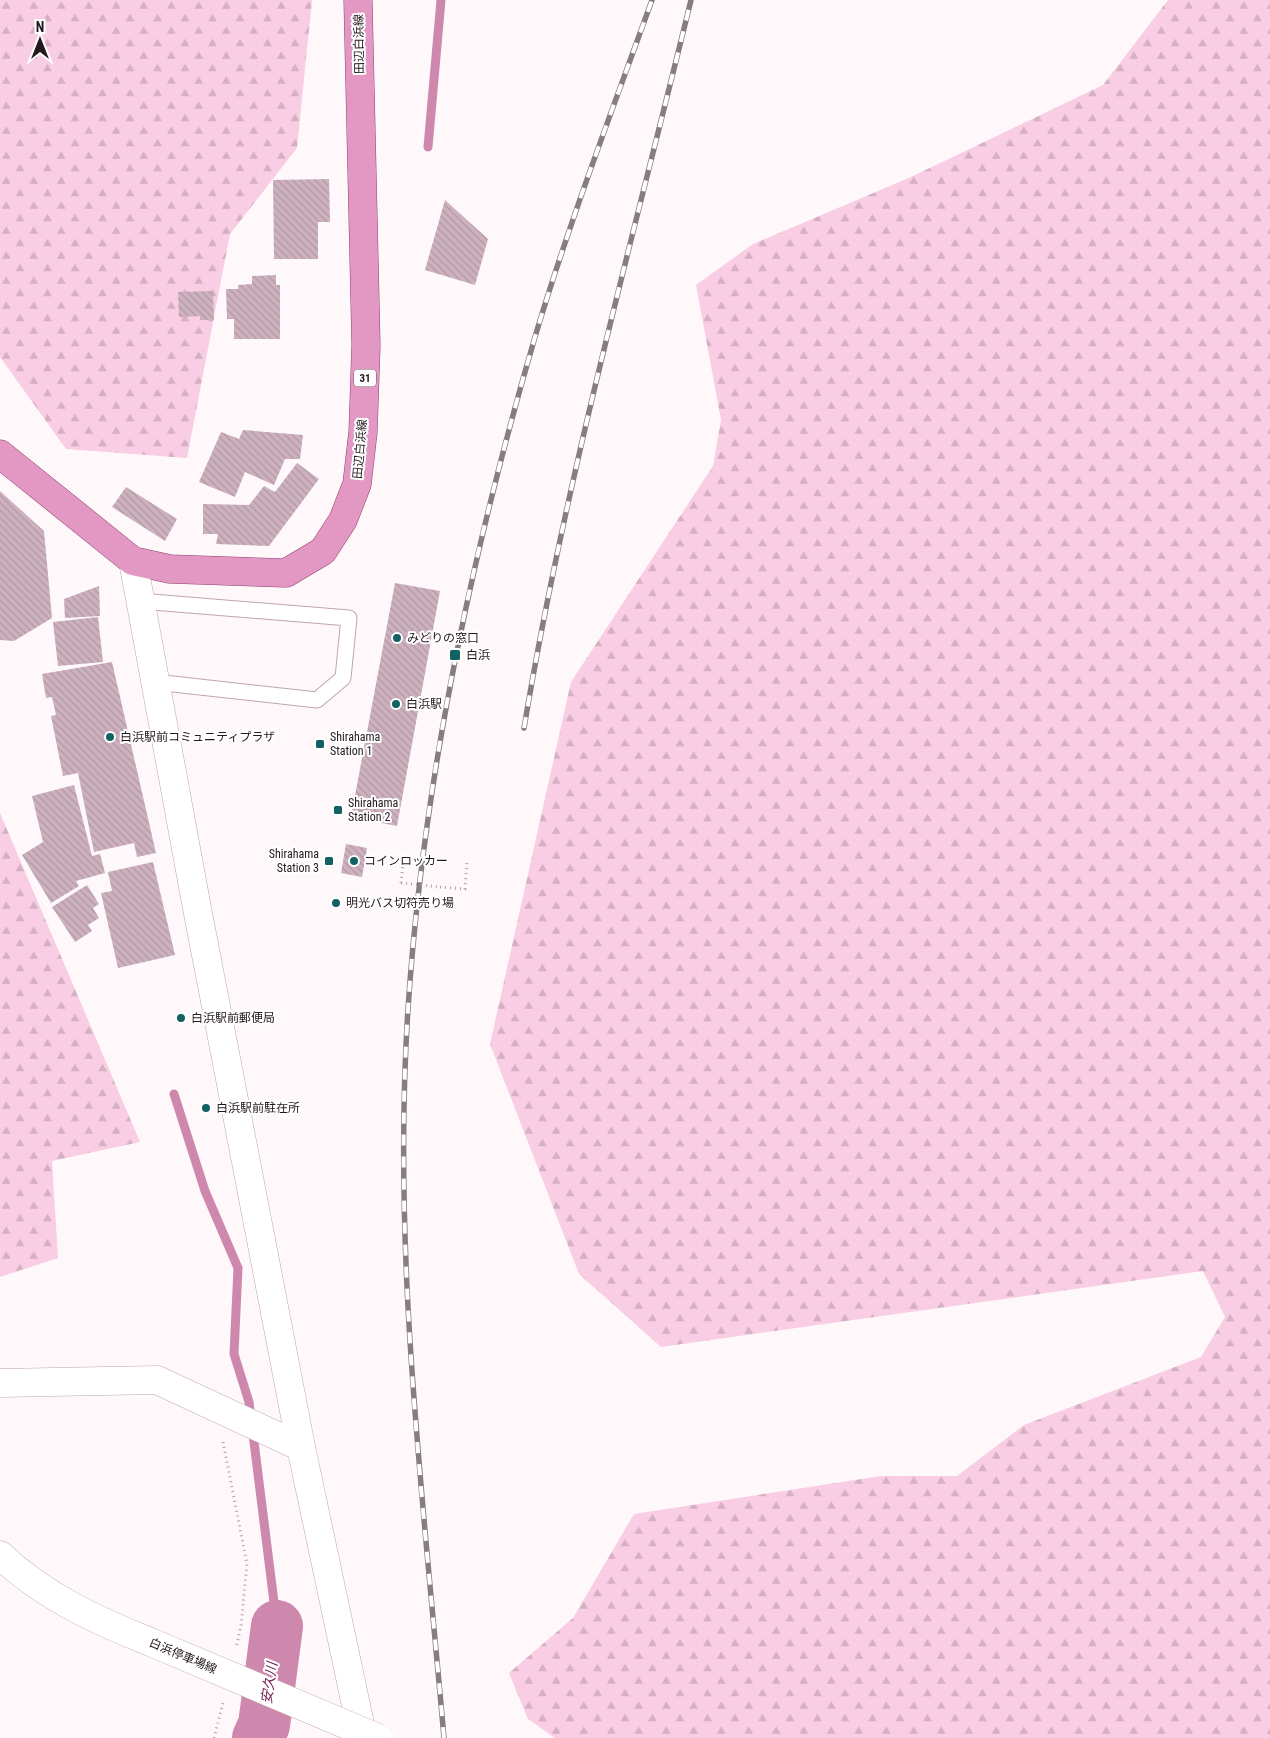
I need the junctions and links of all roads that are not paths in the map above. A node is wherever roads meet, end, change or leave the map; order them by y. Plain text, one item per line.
1 (358, 0) edge
2 (0, 454) edge
3 (133, 561) junction
4 (140, 601) junction
5 (155, 682) junction
6 (0, 1383) edge
7 (301, 1448) junction
8 (0, 1555) edge
9 (363, 1738) edge
10 (378, 1738) edge

1 - 3 main road, 田辺白浜線 / 31
2 - 3 main road, 田辺白浜線 / 31
3 - 4 street
4 - 5 street
4 - 5 lane
5 - 7 street
6 - 7 street
7 - 9 street
8 - 10 street, 白浜停車場線, bridge

